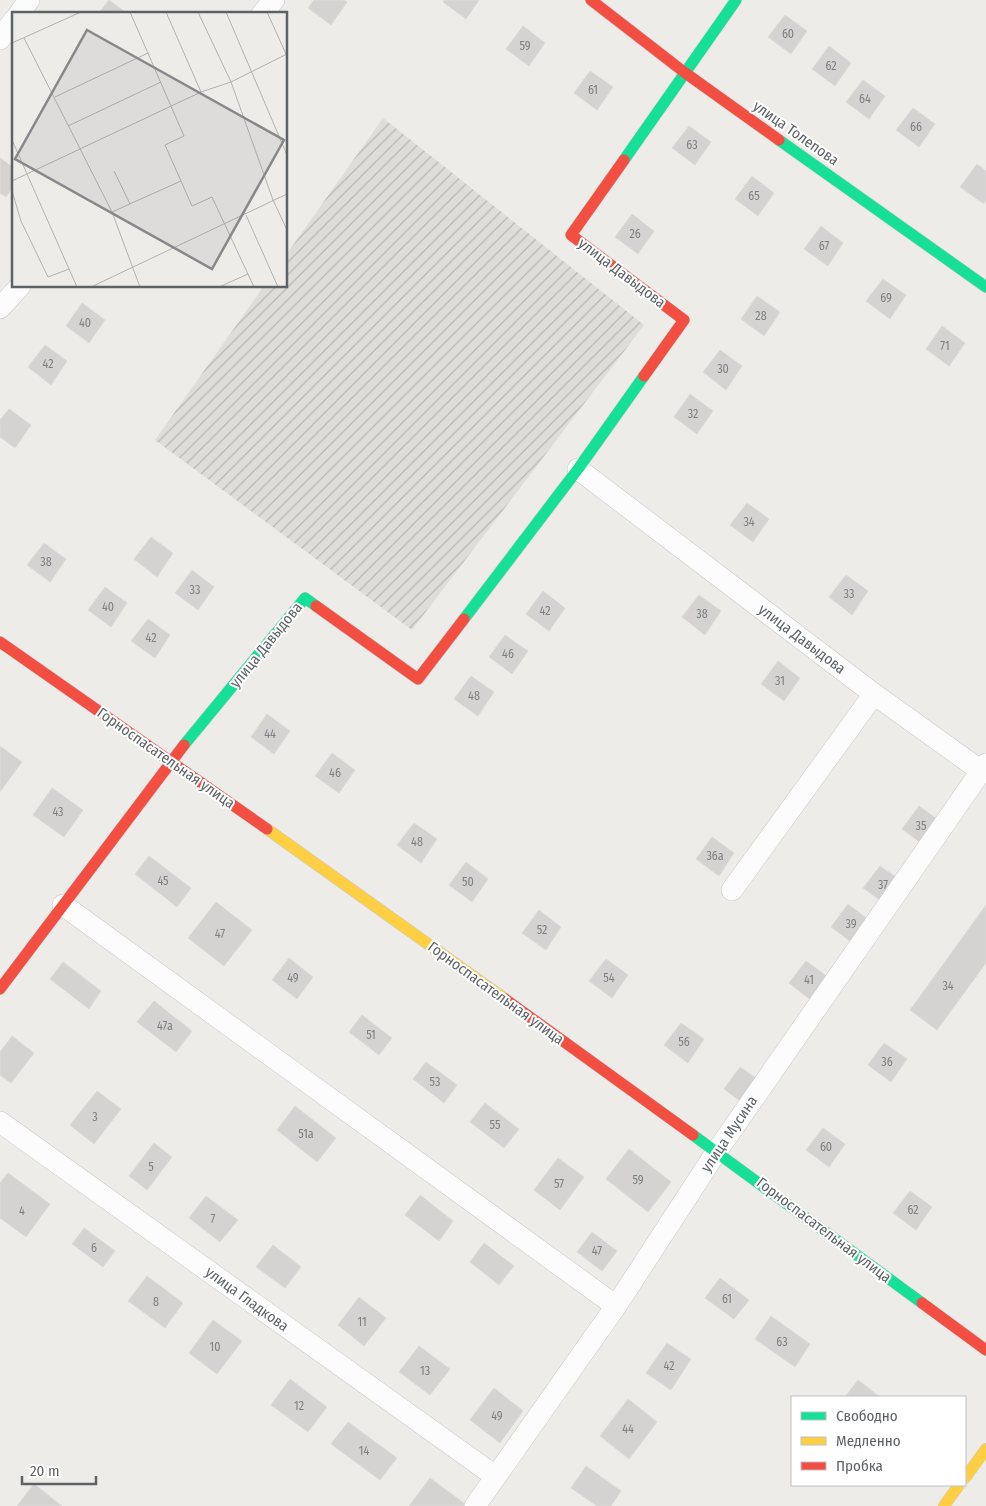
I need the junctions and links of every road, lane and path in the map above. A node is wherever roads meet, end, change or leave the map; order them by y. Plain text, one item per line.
1 (29, 0) edge
2 (274, 0) edge
3 (591, 0) edge
4 (736, 0) edge
5 (20, 12) edge
6 (264, 12) edge
7 (12, 23) edge
8 (0, 39) edge
9 (684, 72) junction
10 (986, 287) edge
11 (18, 288) edge
12 (0, 308) edge
13 (578, 469) junction
14 (0, 642) edge
15 (874, 694) junction
16 (171, 761) junction
17 (983, 767) edge
18 (732, 890) dead end
19 (63, 905) junction
20 (0, 989) edge
21 (0, 1122) edge
22 (717, 1151) junction
23 (616, 1306) junction
24 (986, 1350) edge
25 (986, 1449) edge
26 (494, 1476) junction
27 (966, 1477) edge
28 (959, 1486) edge
29 (475, 1506) edge
30 (944, 1506) edge

1 - 5 street
2 - 6 street
3 - 9 street, улица Толепова
4 - 9 street, улица Давыдова
7 - 8 street
9 - 10 street, улица Толепова
9 - 13 street, улица Давыдова
11 - 12 street
13 - 15 street, улица Давыдова
13 - 16 street, улица Давыдова
14 - 16 street, Горноспасательная улица
15 - 17 street, улица Давыдова
15 - 18 street
16 - 19 street, улица Давыдова
16 - 22 street, Горноспасательная улица
17 - 22 street, улица Мусина
19 - 20 street, улица Давыдова
19 - 23 street
21 - 26 street, улица Гладкова
22 - 23 street, улица Мусина
22 - 24 street, Горноспасательная улица
23 - 26 street, улица Мусина
25 - 27 street
26 - 29 street, улица Мусина
28 - 30 street

